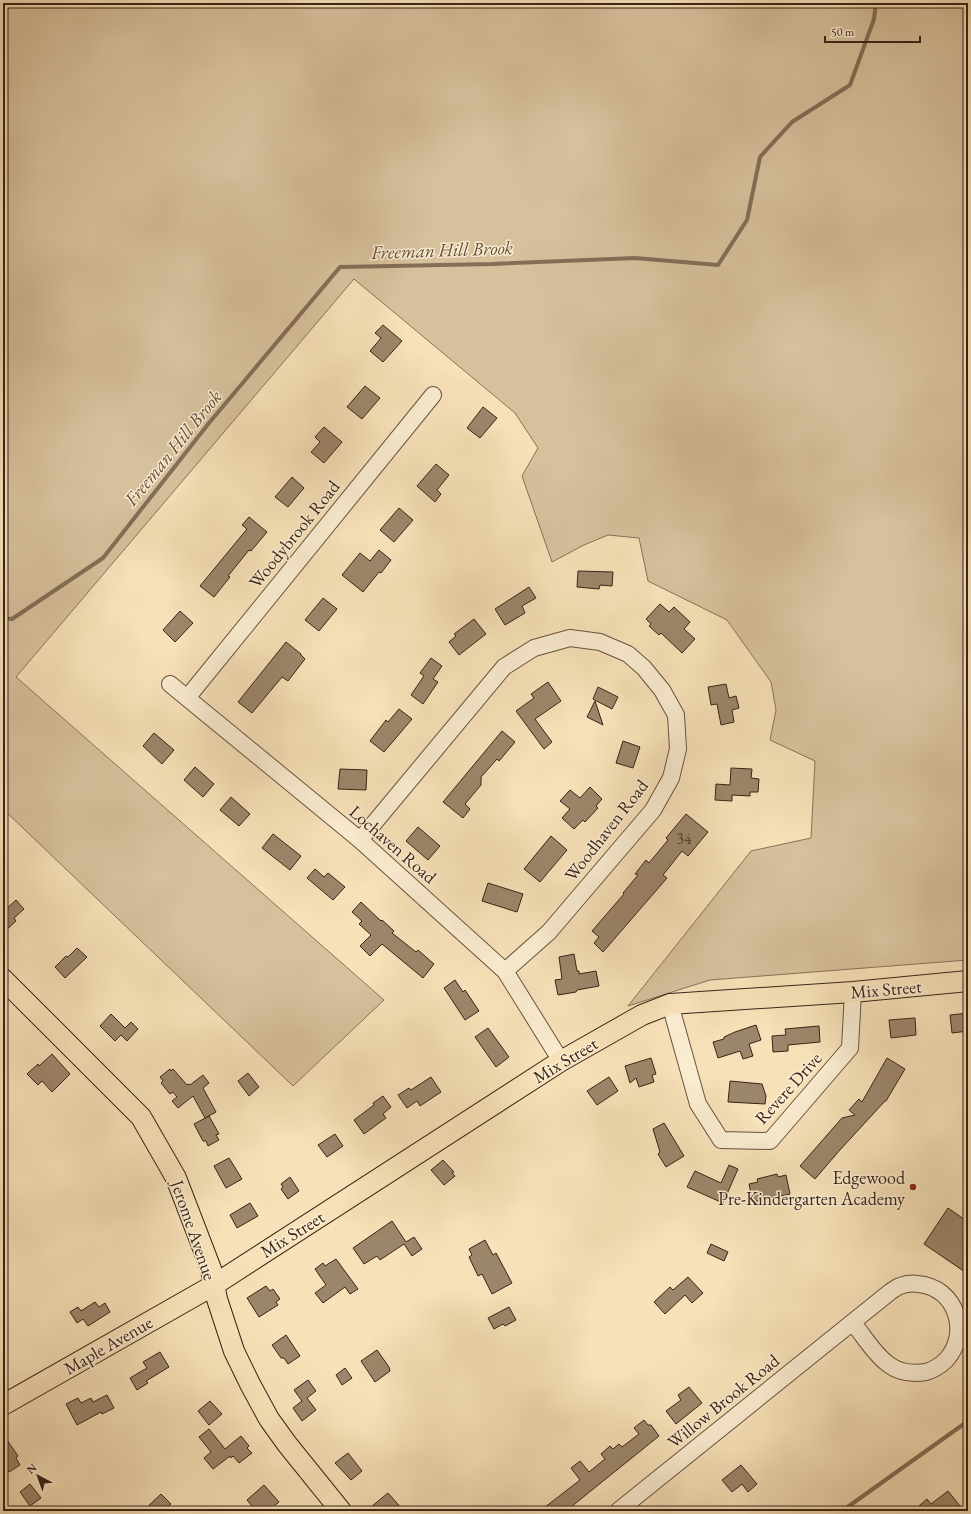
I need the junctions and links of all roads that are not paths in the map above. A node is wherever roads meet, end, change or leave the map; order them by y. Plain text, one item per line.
1 (433, 395) dead end
2 (170, 684) dead end
3 (187, 698) junction
4 (360, 840) junction
5 (505, 971) junction
6 (3, 979) edge
7 (968, 981) edge
8 (853, 992) junction
9 (670, 1004) junction
10 (561, 1061) junction
11 (214, 1285) junction
12 (853, 1323) junction
13 (3, 1405) edge
14 (341, 1511) edge
15 (618, 1511) edge

1 - 3 street, Woodybrook Road
2 - 3 street, Lochaven Road
3 - 4 street, Lochaven Road
4 - 5 street, Lochaven Road
4 - 5 street, Woodhaven Road
5 - 10 street, Lochaven Road
6 - 11 main road, Jerome Avenue
7 - 8 main road, Mix Street
8 - 9 main road, Mix Street
8 - 9 street, Revere Drive
9 - 10 main road, Mix Street
10 - 11 main road, Mix Street
11 - 13 main road, Maple Avenue
11 - 14 main road, Jerome Avenue
12 - 12 street, Willow Brook Road
12 - 15 street, Willow Brook Road

